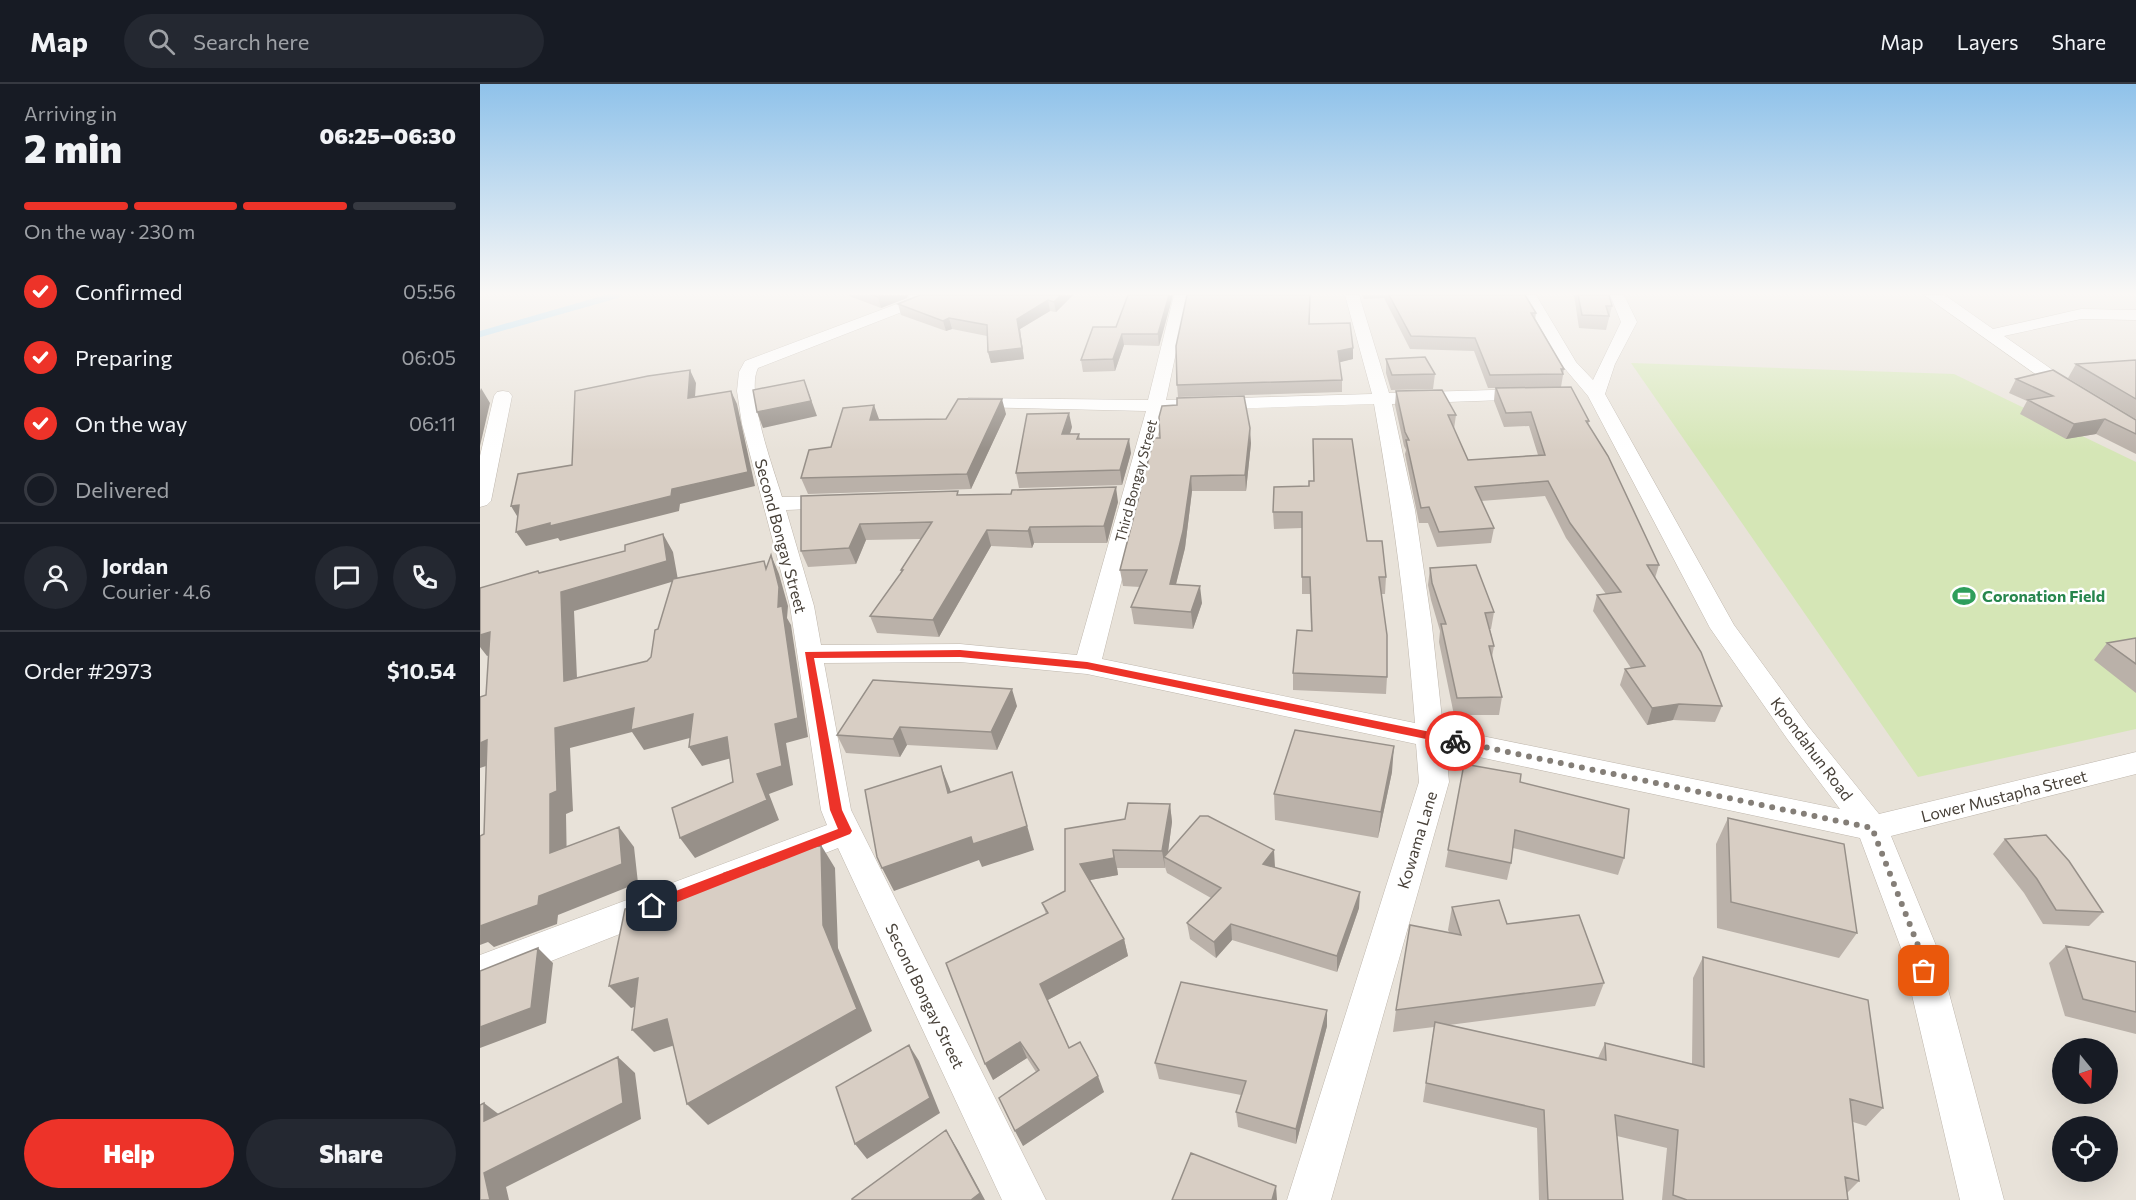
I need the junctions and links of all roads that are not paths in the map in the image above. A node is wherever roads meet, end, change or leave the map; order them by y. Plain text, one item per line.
1 (795, 347) edge
2 (1169, 347) edge
3 (1367, 347) edge
4 (1559, 347) edge
5 (1616, 347) edge
6 (2009, 347) edge
7 (1551, 394) edge
8 (1585, 394) junction
9 (503, 396) dead end
10 (1382, 398) junction
11 (2082, 398) edge
12 (974, 402) edge
13 (1156, 406) junction
14 (1133, 493) junction
15 (1109, 494) edge
16 (480, 501) edge
17 (857, 502) edge
18 (773, 504) junction
19 (809, 654) junction
20 (1087, 665) junction
21 (1431, 736) junction
22 (2136, 763) edge
23 (1872, 828) junction
24 (846, 831) junction
25 (480, 972) edge
26 (1023, 1200) edge
27 (1309, 1200) edge
28 (1982, 1200) edge

1 - 18 street, Second Bongay Street
2 - 13 street, Third Bongay Street
3 - 10 street, Kowama Lane
4 - 8 street, Kpondahun Road
5 - 8 street
6 - 11 street
7 - 10 street
8 - 23 street, Kpondahun Road
9 - 16 street
10 - 13 street
10 - 21 street, Kowama Lane
12 - 13 street
13 - 14 street, Third Bongay Street
14 - 15 street
14 - 20 street, Third Bongay Street
17 - 18 street
18 - 19 street, Second Bongay Street
19 - 20 street
19 - 24 street, Second Bongay Street
20 - 21 street
21 - 23 street
21 - 27 street, Kowama Lane
22 - 23 street, Lower Mustapha Street
23 - 28 street, Kpondahun Road
24 - 25 street
24 - 26 street, Second Bongay Street

